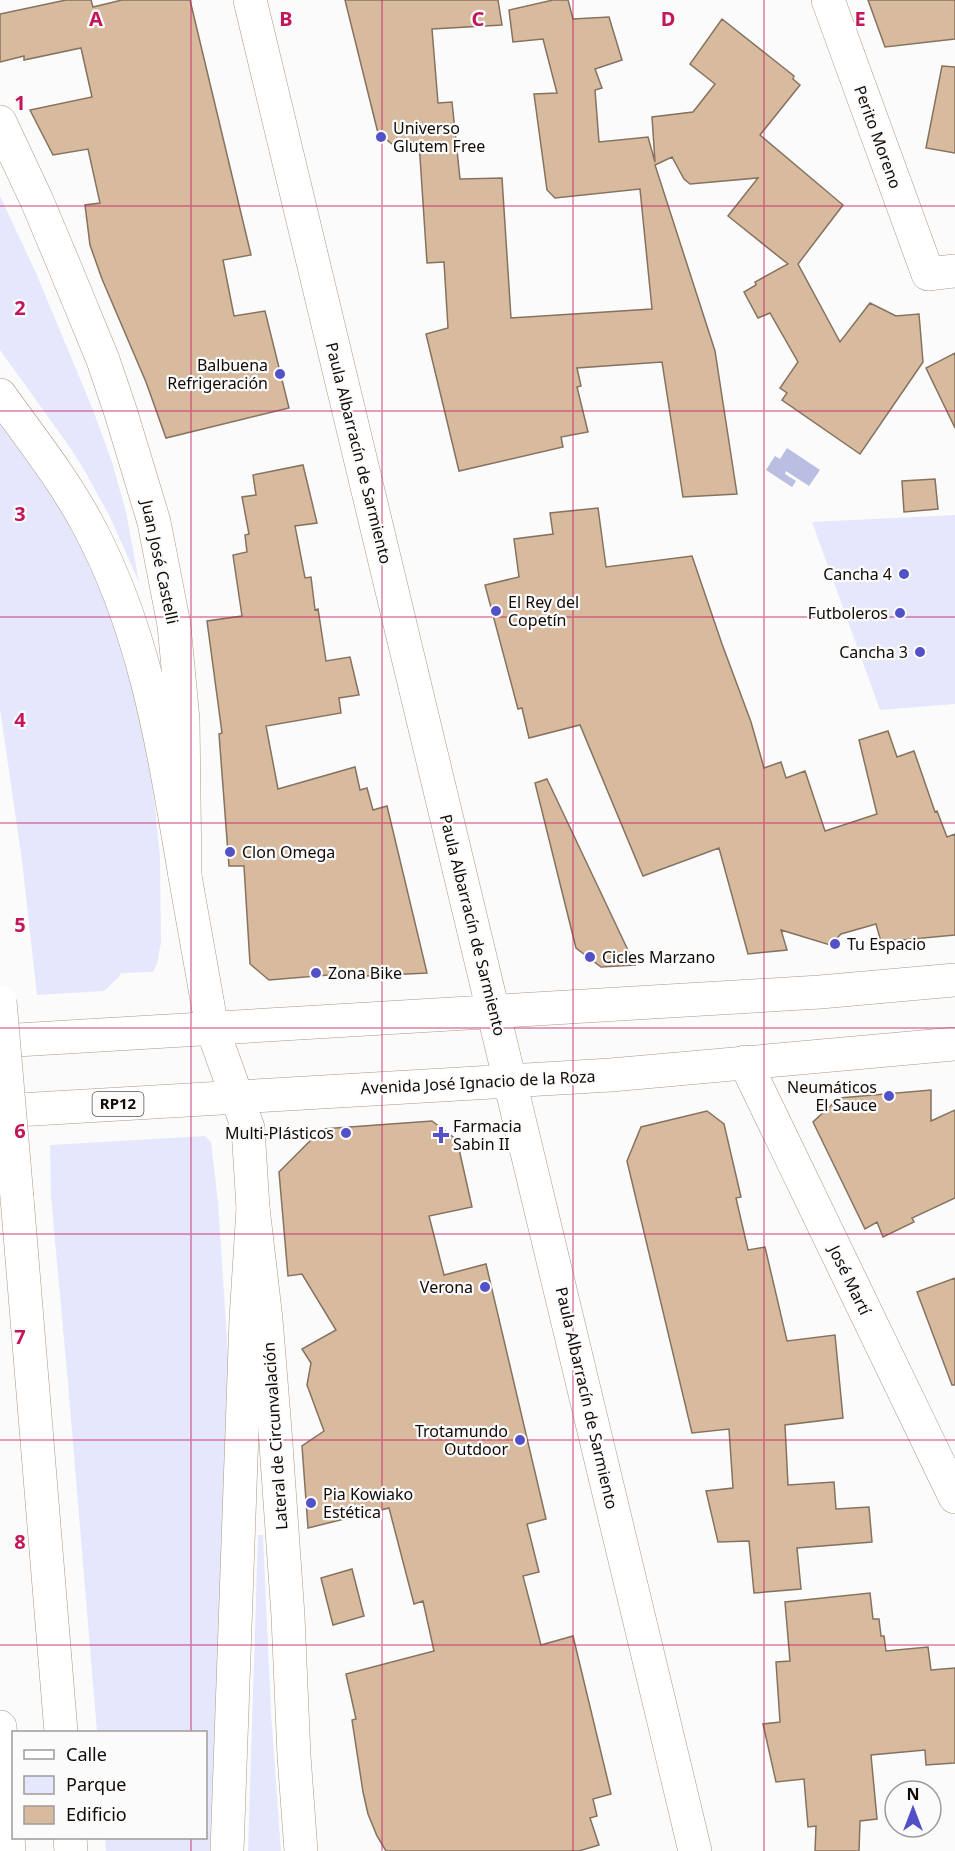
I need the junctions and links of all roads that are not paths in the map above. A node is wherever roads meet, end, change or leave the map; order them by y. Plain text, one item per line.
1 (250, 0) edge
2 (828, 0) edge
3 (0, 122) edge
4 (942, 273) edge
5 (0, 395) edge
6 (185, 876) junction
7 (955, 980) edge
8 (0, 1001) edge
9 (494, 1011) junction
10 (212, 1028) junction
11 (0, 1041) edge
12 (955, 1044) edge
13 (745, 1062) junction
14 (510, 1080) junction
15 (237, 1097) junction
16 (0, 1111) edge
17 (253, 1208) junction
18 (955, 1497) edge
19 (0, 1727) edge
20 (61, 1731) edge
21 (9, 1851) edge
22 (227, 1851) edge
23 (301, 1851) edge
24 (695, 1851) edge

1 - 9 main road, Paula Albarracín de Sarmiento
2 - 4 main road, Perito Moreno
3 - 6 main road, Juan José Castelli
5 - 6 main road
6 - 10 main road, Juan José Castelli
7 - 9 main road
8 - 20 main road, bridge
9 - 10 main road
9 - 14 main road, Paula Albarracín de Sarmiento
10 - 11 main road
10 - 15 main road, Lateral de Circunvalación
12 - 13 main road, Avenida José Ignacio de la Roza
13 - 14 main road, Avenida José Ignacio de la Roza
13 - 18 main road, José Martí
14 - 15 main road, Avenida José Ignacio de la Roza
14 - 24 main road, Paula Albarracín de Sarmiento
15 - 16 main road, Avenida José Ignacio de la Roza / RP12
15 - 17 main road, Lateral de Circunvalación
17 - 22 main road
17 - 23 main road, Lateral de Circunvalación
19 - 21 main road

